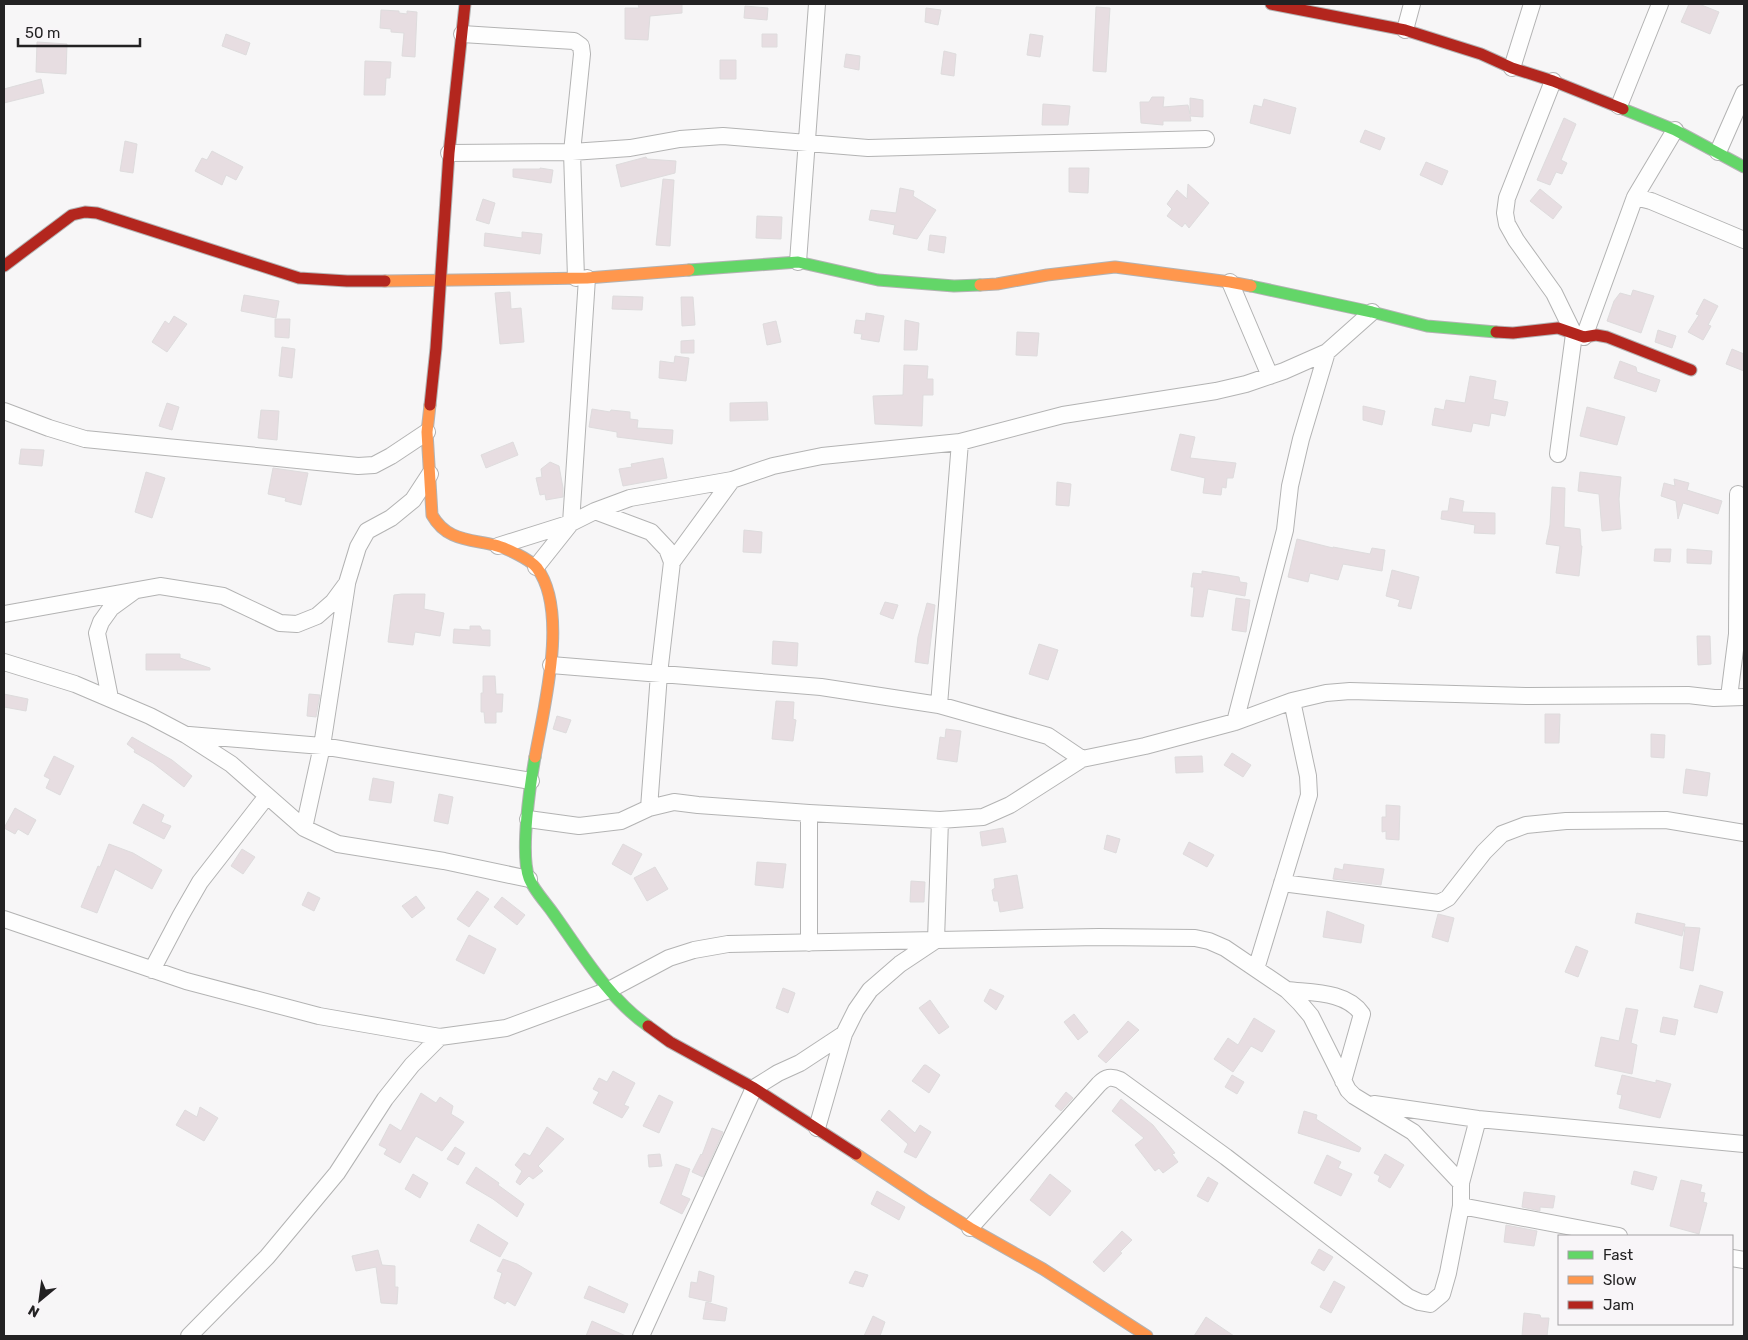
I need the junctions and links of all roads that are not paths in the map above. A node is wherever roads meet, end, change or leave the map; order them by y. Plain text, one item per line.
1 (466, 4) edge
2 (818, 4) edge
3 (1271, 4) edge
4 (1412, 4) edge
5 (1532, 4) edge
6 (1660, 4) edge
7 (1406, 30) junction
8 (462, 34) junction
9 (1512, 68) junction
10 (1554, 81) junction
11 (1744, 93) edge
12 (1619, 106) junction
13 (1675, 130) junction
14 (1206, 140) dead end
15 (806, 142) junction
16 (572, 152) junction
17 (1718, 152) junction
18 (449, 153) junction
19 (1744, 167) edge
20 (1635, 197) junction
21 (1744, 240) edge
22 (798, 262) junction
23 (4, 266) edge
24 (581, 278) junction
25 (440, 279) junction
26 (1230, 282) junction
27 (1372, 312) junction
28 (1579, 335) junction
29 (1327, 352) junction
30 (1691, 370) dead end
31 (1270, 376) junction
32 (4, 410) edge
33 (427, 432) junction
34 (960, 442) junction
35 (1558, 454) dead end
36 (430, 474) junction
37 (732, 480) junction
38 (1738, 494) dead end
39 (595, 511) junction
40 (571, 523) junction
41 (498, 546) junction
42 (672, 562) junction
43 (536, 567) junction
44 (347, 583) junction
45 (137, 590) junction
46 (4, 614) edge
47 (4, 662) edge
48 (550, 666) junction
49 (659, 674) junction
50 (110, 698) junction
51 (1736, 698) edge
52 (1292, 701) junction
53 (939, 705) junction
54 (1236, 722) junction
55 (186, 735) junction
56 (322, 746) junction
57 (1082, 758) junction
58 (531, 781) junction
59 (267, 796) junction
60 (648, 808) junction
61 (809, 813) junction
62 (528, 819) junction
63 (940, 820) junction
64 (304, 828) junction
65 (1744, 833) edge
66 (529, 879) junction
67 (1282, 883) junction
68 (4, 919) edge
69 (936, 940) junction
70 (809, 943) junction
71 (1256, 969) junction
72 (152, 970) junction
73 (609, 990) junction
74 (1287, 990) junction
75 (844, 1034) junction
76 (440, 1037) junction
77 (1343, 1081) junction
78 (754, 1088) junction
79 (1367, 1103) junction
80 (1478, 1119) junction
81 (817, 1128) junction
82 (1744, 1144) edge
83 (1461, 1183) junction
84 (1460, 1206) junction
85 (970, 1228) junction
86 (1614, 1235) edge
87 (189, 1336) edge
88 (641, 1336) edge
89 (1147, 1336) edge

1 - 8 street
2 - 15 street
3 - 7 street
4 - 7 street
5 - 9 street
6 - 12 street
7 - 9 street
8 - 16 street
8 - 18 street
9 - 10 street
10 - 12 street
10 - 28 street
11 - 17 street
12 - 13 street
13 - 17 street
13 - 20 street
14 - 15 street
15 - 16 street
15 - 22 street
16 - 18 street
16 - 24 street
17 - 19 street
18 - 25 street
20 - 21 street
20 - 28 street
22 - 24 street
22 - 26 street
23 - 25 street
24 - 25 street
24 - 40 street
25 - 33 street
26 - 27 street
26 - 31 street
27 - 28 street
27 - 29 street
28 - 30 street
28 - 35 street
29 - 31 street
29 - 54 street
31 - 34 street
32 - 33 street
33 - 36 street
34 - 37 street
34 - 53 street
36 - 41 street
36 - 44 street
37 - 39 street
37 - 42 street
38 - 51 street
39 - 40 street
39 - 42 street
40 - 41 street
40 - 43 street
41 - 43 street
42 - 49 street
43 - 48 street
44 - 45 street
44 - 56 street
45 - 46 street
45 - 50 street
47 - 50 street
48 - 49 street
48 - 58 street
49 - 53 street
49 - 60 street
50 - 55 street
51 - 52 street
52 - 54 street
52 - 67 street
53 - 57 street
54 - 57 street
55 - 56 street
55 - 59 street
56 - 58 street
56 - 64 street
57 - 63 street
58 - 62 street
59 - 64 street
59 - 72 street
60 - 61 street
60 - 62 street
61 - 63 street
61 - 70 street
62 - 66 street
63 - 69 street
64 - 66 street
65 - 67 street
66 - 73 street
67 - 71 street
68 - 72 street
69 - 70 street
69 - 71 street
69 - 75 street
70 - 73 street
71 - 74 street
72 - 76 street
73 - 76 street
73 - 78 street
74 - 77 street
74 - 77 street
75 - 78 street
75 - 81 street
76 - 87 street
77 - 79 street
78 - 81 street
78 - 88 street
79 - 80 street
79 - 83 street
80 - 82 street
80 - 83 street
81 - 85 street
83 - 84 street
84 - 85 street
84 - 86 street
85 - 89 street

